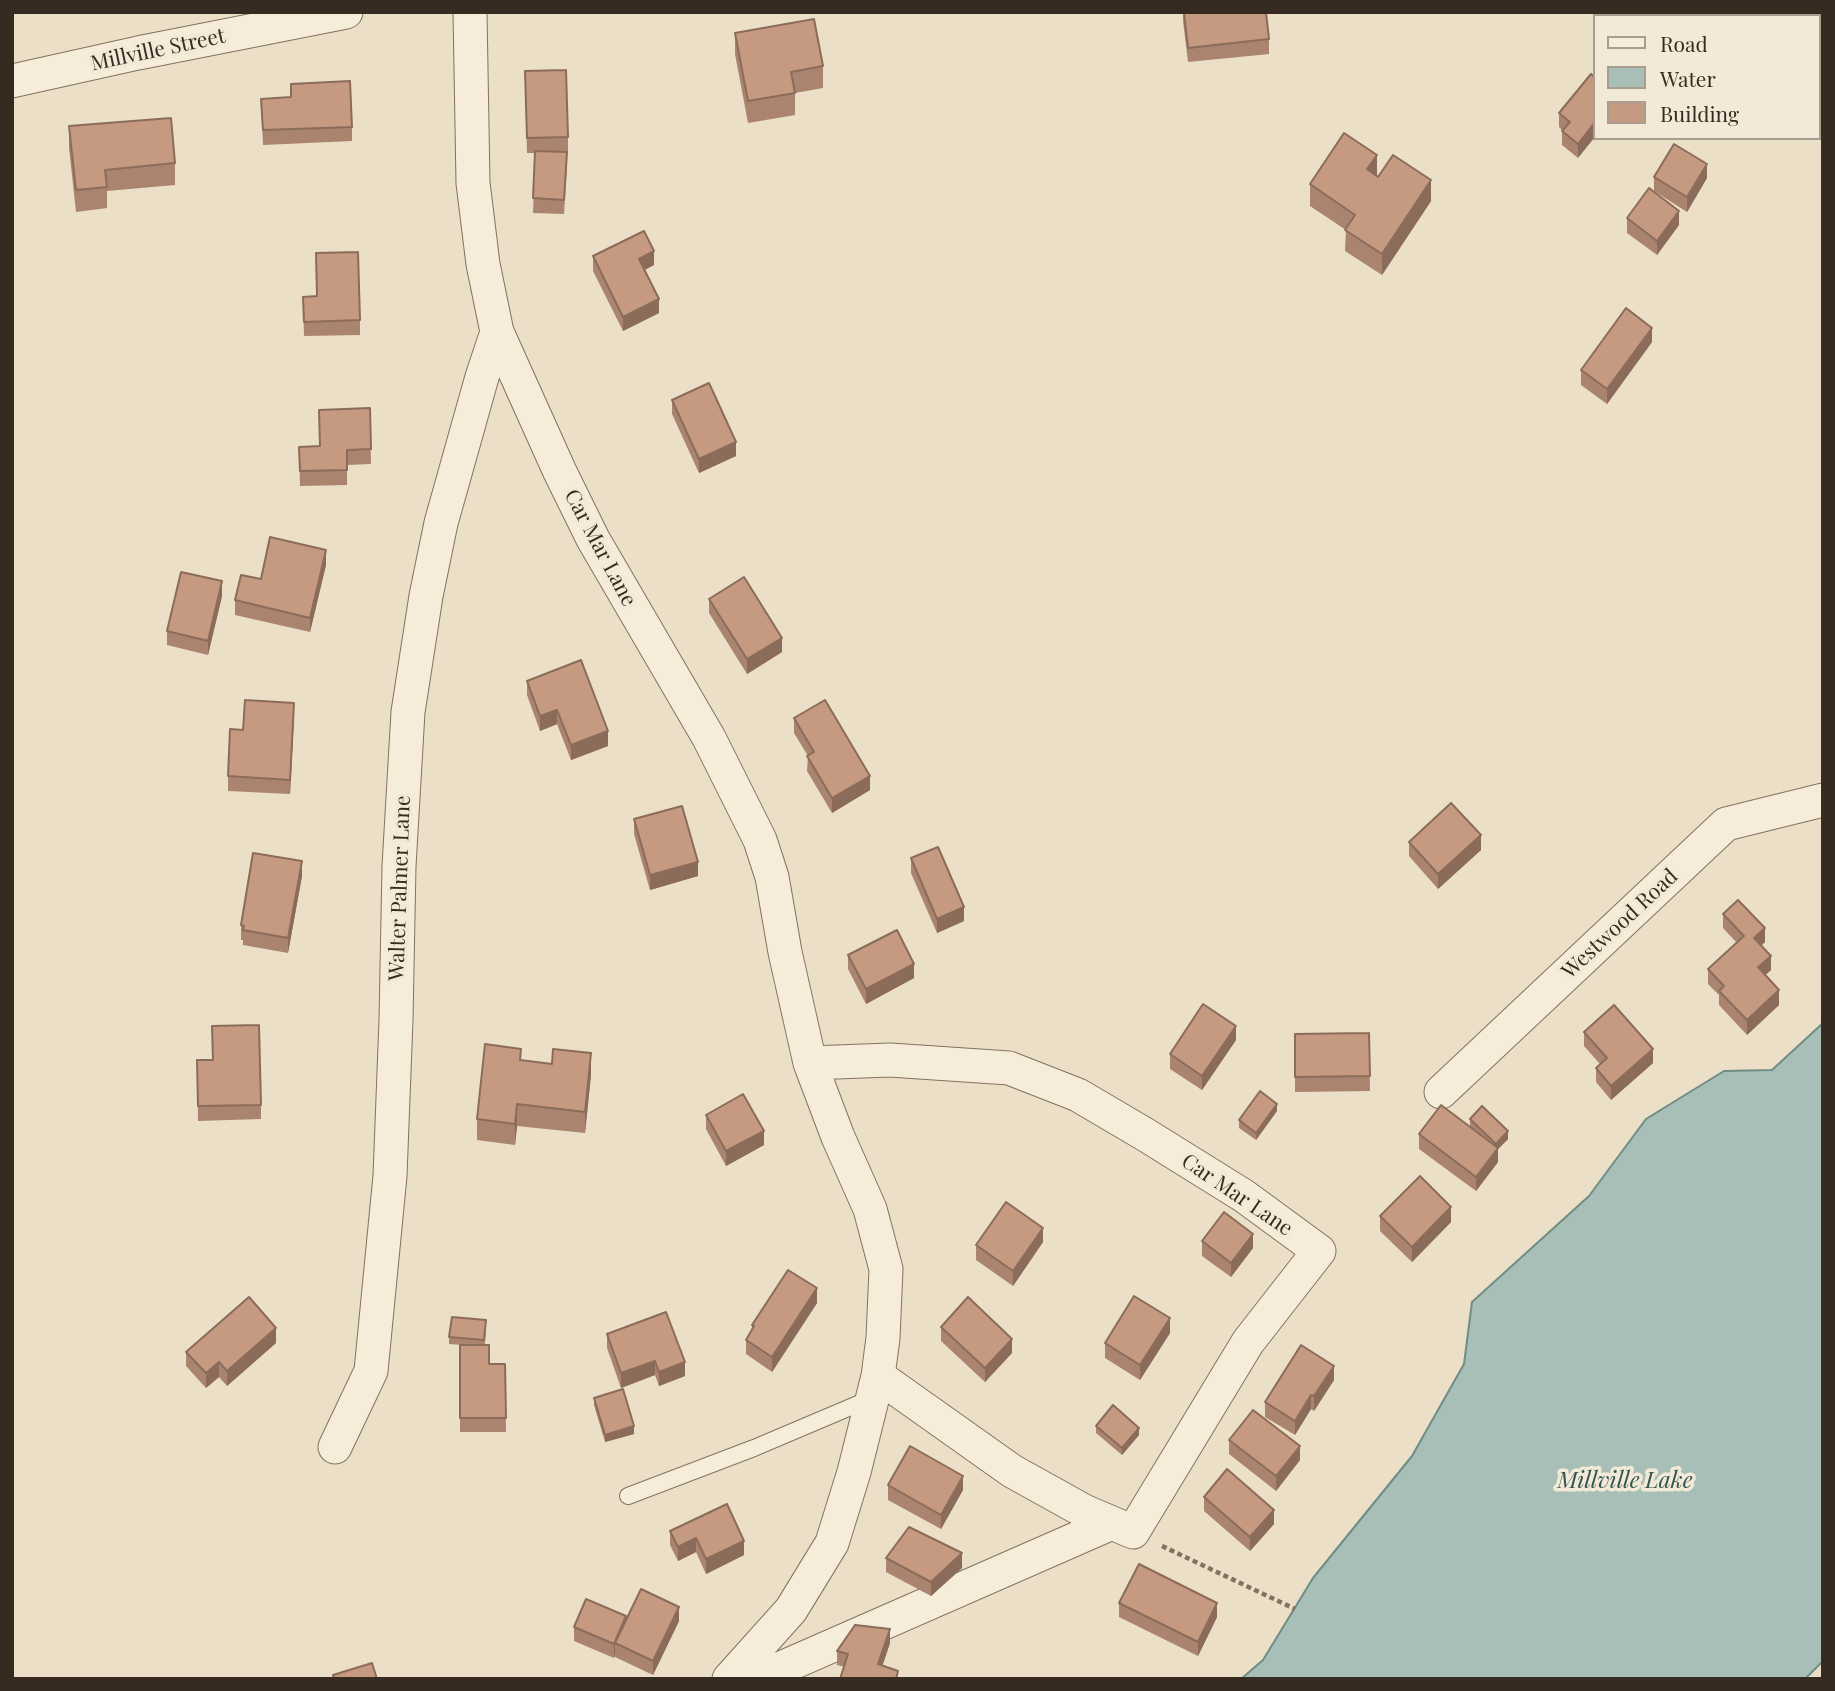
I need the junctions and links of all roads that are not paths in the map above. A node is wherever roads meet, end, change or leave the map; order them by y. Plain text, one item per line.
1 (346, 12) edge
2 (470, 12) edge
3 (12, 81) edge
4 (497, 332) junction
5 (1823, 800) edge
6 (810, 1063) junction
7 (1441, 1092) dead end
8 (875, 1387) junction
9 (335, 1447) dead end
10 (628, 1496) dead end
11 (1122, 1528) junction
12 (729, 1679) edge
13 (756, 1679) edge

1 - 3 street, Millville Street
2 - 4 street, Car Mar Lane
4 - 6 street, Car Mar Lane
4 - 9 street, Walter Palmer Lane
5 - 7 street, Westwood Road
6 - 8 street, Car Mar Lane
6 - 11 street, Car Mar Lane
8 - 10 lane
8 - 11 street
8 - 12 street, Car Mar Lane
11 - 13 street

